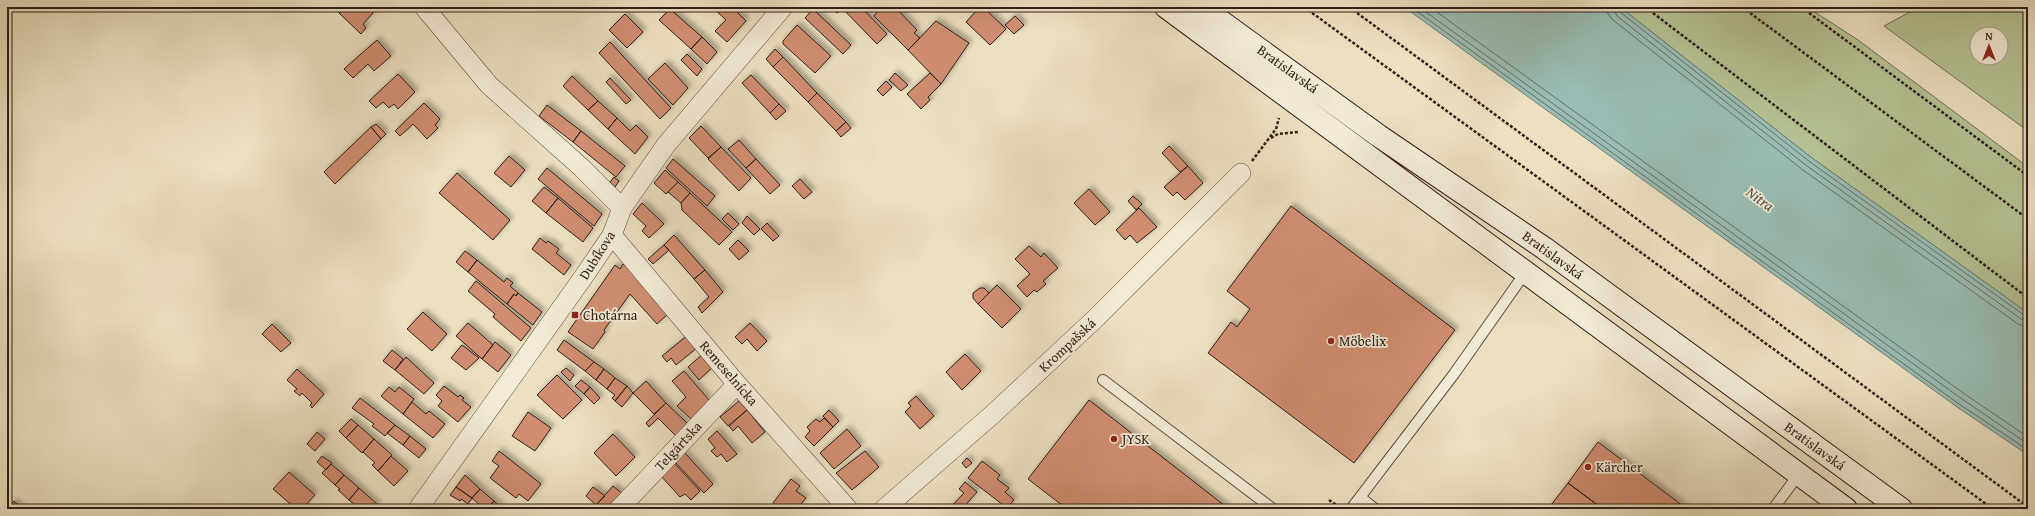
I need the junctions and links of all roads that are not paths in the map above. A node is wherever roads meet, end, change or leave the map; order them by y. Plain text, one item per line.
1 (424, 7) edge
2 (782, 7) edge
3 (1166, 7) edge
4 (1201, 7) edge
5 (1241, 173) dead end
6 (622, 208) junction
7 (612, 234) junction
8 (1544, 248) junction
9 (1525, 273) junction
10 (1103, 380) dead end
11 (737, 384) junction
12 (1819, 449) junction
13 (1799, 474) junction
14 (1360, 498) junction
15 (418, 509) edge
16 (619, 509) edge
17 (848, 509) edge
18 (884, 509) edge
19 (1273, 509) edge
20 (1351, 509) edge
21 (1375, 509) edge
22 (1773, 509) edge
23 (1846, 509) edge
24 (1901, 509) edge

1 - 6 street
2 - 6 street, Dubíkova
3 - 9 main road, Bratislavská
4 - 8 main road, Bratislavská
5 - 18 street, Krompašská
6 - 7 street, Dubíkova
7 - 11 street, Remeselnícka
7 - 15 street, Dubíkova
8 - 9 main road
8 - 12 main road, Bratislavská
9 - 13 main road, Bratislavská
9 - 14 lane
10 - 19 lane
11 - 16 street, Telgártska
11 - 17 street, Remeselnícka
12 - 13 main road
12 - 24 main road, Bratislavská
13 - 22 lane
13 - 23 main road, Bratislavská
14 - 20 lane
14 - 21 lane

